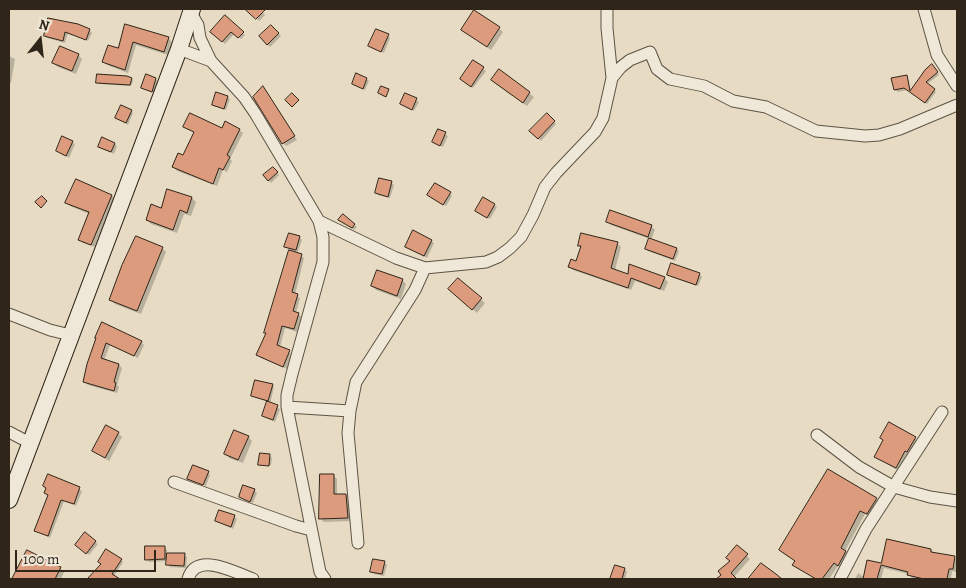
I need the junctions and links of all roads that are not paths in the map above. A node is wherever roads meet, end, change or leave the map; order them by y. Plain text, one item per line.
1 (607, 9) edge
2 (924, 9) edge
3 (192, 11) edge
4 (179, 49) junction
5 (211, 61) junction
6 (612, 78) junction
7 (957, 86) edge
8 (957, 106) edge
9 (319, 221) junction
10 (425, 268) junction
11 (9, 314) edge
12 (70, 335) junction
13 (287, 407) junction
14 (350, 411) junction
15 (942, 412) dead end
16 (9, 432) edge
17 (816, 436) dead end
18 (30, 443) junction
19 (174, 482) dead end
20 (894, 487) junction
21 (9, 500) edge
22 (957, 501) edge
23 (312, 530) junction
24 (358, 543) dead end
25 (188, 579) edge
26 (253, 579) edge
27 (324, 579) edge
28 (840, 579) edge

1 - 6 street
2 - 7 street
3 - 4 street
3 - 5 street
4 - 5 street
4 - 12 street
5 - 9 street
6 - 8 street
6 - 10 street
9 - 10 street
9 - 13 street
10 - 14 street
11 - 12 street
12 - 18 street
13 - 14 street
13 - 23 street
14 - 24 street
15 - 20 street
16 - 18 street
17 - 20 street
18 - 21 street
19 - 23 street
20 - 22 street
20 - 28 street
23 - 27 street
25 - 26 street

